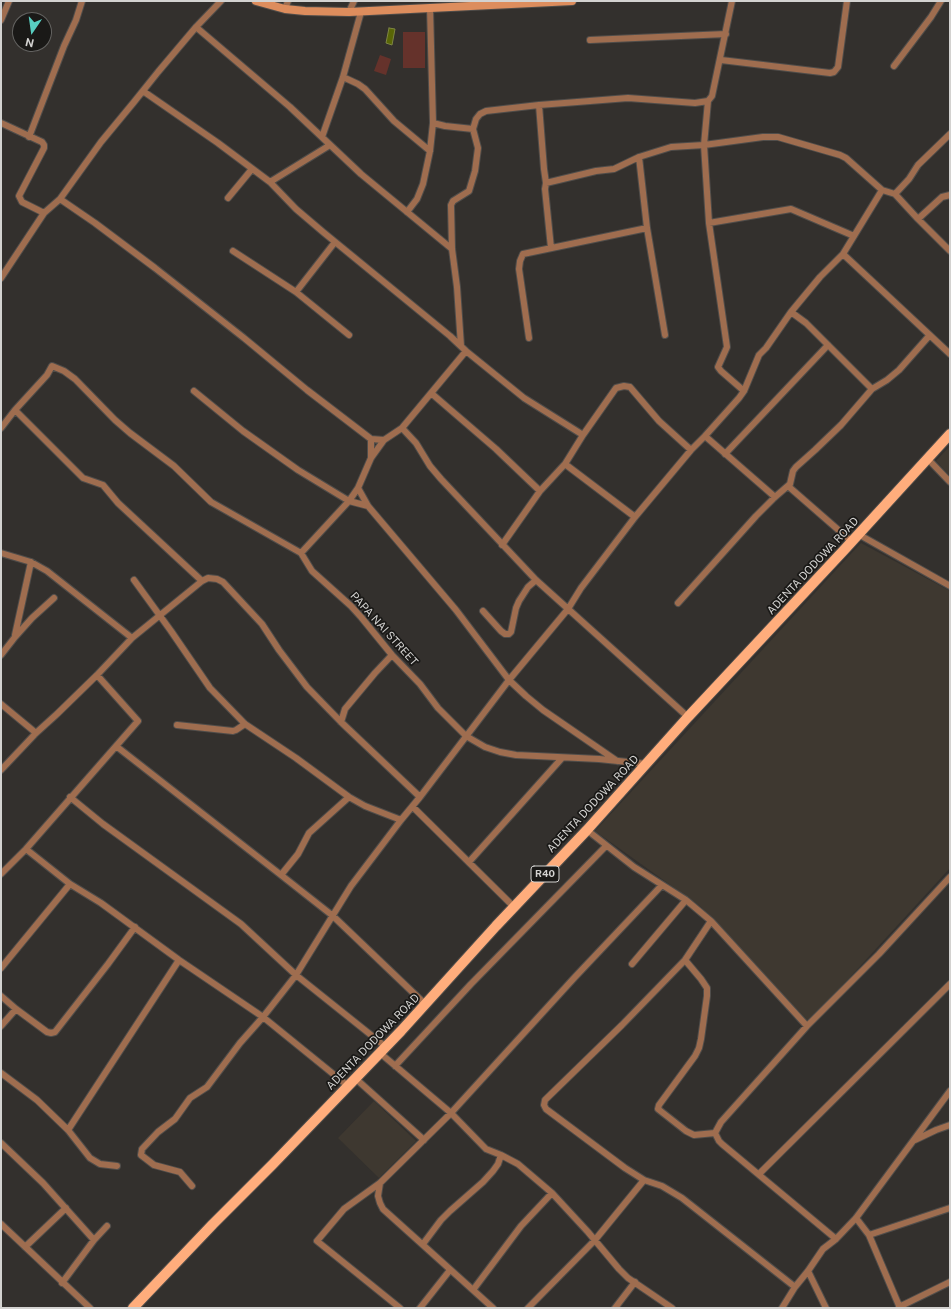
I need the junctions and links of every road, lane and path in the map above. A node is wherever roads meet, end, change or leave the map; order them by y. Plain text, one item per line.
1 (9, 1) edge
2 (82, 1) edge
3 (221, 1) edge
4 (256, 1) edge
5 (354, 1) edge
6 (542, 1) edge
7 (572, 1) edge
8 (732, 1) edge
9 (847, 1) edge
10 (941, 1) edge
11 (287, 5) edge
12 (430, 8) junction
13 (349, 12) junction
14 (361, 12) junction
15 (1, 20) edge
16 (196, 27) junction
17 (726, 34) junction
18 (590, 40) dead end
19 (721, 60) junction
20 (894, 66) dead end
21 (343, 76) junction
22 (143, 91) junction
23 (708, 101) junction
24 (539, 105) junction
25 (433, 122) junction
26 (1, 123) edge
27 (473, 129) junction
28 (950, 134) edge
29 (29, 137) junction
30 (322, 137) junction
31 (330, 144) junction
32 (704, 145) junction
33 (430, 151) junction
34 (638, 157) junction
35 (252, 169) junction
36 (270, 182) junction
37 (546, 183) junction
38 (882, 190) junction
39 (895, 194) junction
40 (950, 195) edge
41 (228, 198) dead end
42 (60, 199) junction
43 (407, 212) junction
44 (44, 213) junction
45 (918, 219) junction
46 (708, 223) junction
47 (647, 228) junction
48 (854, 236) junction
49 (335, 242) junction
50 (550, 248) junction
51 (452, 249) junction
52 (950, 250) edge
53 (233, 251) dead end
54 (843, 254) junction
55 (1, 278) edge
56 (296, 292) junction
57 (791, 312) junction
58 (349, 335) dead end
59 (665, 335) dead end
60 (929, 336) junction
61 (529, 338) dead end
62 (828, 345) junction
63 (461, 346) junction
64 (466, 351) junction
65 (950, 354) edge
66 (872, 388) junction
67 (194, 391) dead end
68 (744, 391) junction
69 (431, 393) junction
70 (15, 410) junction
71 (1, 428) edge
72 (402, 428) junction
73 (950, 434) edge
74 (583, 435) junction
75 (705, 436) junction
76 (371, 439) junction
77 (384, 440) junction
78 (691, 450) junction
79 (725, 454) junction
80 (371, 458) junction
81 (927, 458) junction
82 (565, 464) junction
83 (950, 482) edge
84 (788, 486) junction
85 (358, 488) junction
86 (540, 491) junction
87 (775, 497) junction
88 (349, 501) junction
89 (368, 506) junction
90 (635, 517) junction
91 (855, 538) junction
92 (502, 544) junction
93 (1, 553) edge
94 (302, 553) junction
95 (31, 562) junction
96 (134, 580) dead end
97 (536, 580) junction
98 (202, 581) junction
99 (950, 586) edge
100 (54, 598) dead end
101 (678, 603) dead end
102 (568, 609) junction
103 (483, 611) dead end
104 (159, 616) junction
105 (14, 637) junction
106 (132, 638) junction
107 (1, 655) edge
108 (392, 655) junction
109 (97, 675) junction
110 (509, 680) junction
111 (1, 704) edge
112 (345, 709) junction
113 (331, 712) junction
114 (688, 717) junction
115 (341, 722) junction
116 (245, 724) junction
117 (177, 726) dead end
118 (36, 732) junction
119 (466, 736) junction
120 (116, 746) junction
121 (562, 758) junction
122 (619, 762) junction
123 (647, 764) junction
124 (1, 770) edge
125 (70, 797) junction
126 (349, 797) junction
127 (420, 797) junction
128 (413, 807) junction
129 (401, 820) junction
130 (587, 830) junction
131 (606, 846) junction
132 (26, 849) junction
133 (469, 862) junction
134 (1, 864) edge
135 (6, 868) junction
136 (1, 874) edge
137 (282, 875) junction
138 (950, 877) edge
139 (70, 884) junction
140 (662, 885) junction
141 (686, 900) junction
142 (514, 907) junction
143 (333, 916) junction
144 (711, 921) junction
145 (135, 927) junction
146 (179, 960) junction
147 (684, 960) junction
148 (632, 964) dead end
149 (1, 968) edge
150 (296, 974) junction
151 (950, 984) edge
152 (1, 996) edge
153 (425, 1004) junction
154 (16, 1009) junction
155 (263, 1017) junction
156 (1, 1026) edge
157 (807, 1026) junction
158 (383, 1050) junction
159 (395, 1066) junction
160 (1, 1073) edge
161 (351, 1082) junction
162 (950, 1091) edge
163 (452, 1113) junction
164 (928, 1121) junction
165 (950, 1125) edge
166 (68, 1130) junction
167 (936, 1130) junction
168 (715, 1132) junction
169 (424, 1140) junction
170 (913, 1141) junction
171 (1, 1143) edge
172 (501, 1155) junction
173 (117, 1166) dead end
174 (760, 1174) junction
175 (644, 1180) junction
176 (380, 1183) junction
177 (192, 1186) dead end
178 (552, 1193) junction
179 (66, 1208) junction
180 (950, 1208) edge
181 (856, 1218) junction
182 (1, 1224) edge
183 (107, 1226) dead end
184 (869, 1236) junction
185 (836, 1239) junction
186 (94, 1240) junction
187 (594, 1240) junction
188 (423, 1244) junction
189 (25, 1247) junction
190 (450, 1270) junction
191 (808, 1271) junction
192 (635, 1282) junction
193 (950, 1282) edge
194 (62, 1283) junction
195 (795, 1287) junction
196 (473, 1290) junction
197 (899, 1307) edge
198 (90, 1308) edge
199 (133, 1308) edge
200 (400, 1308) edge
201 (420, 1308) edge
202 (494, 1308) edge
203 (528, 1308) edge
204 (615, 1308) edge
205 (672, 1308) edge
206 (782, 1308) edge
207 (826, 1308) edge

1 - 15 street
2 - 29 street
3 - 16 street
4 - 11 street
5 - 13 street
6 - 7 street
6 - 12 street
8 - 17 street
9 - 19 street
10 - 20 street
11 - 13 street
12 - 14 street
12 - 25 street
13 - 14 street
14 - 21 street
16 - 22 street
16 - 30 street
17 - 18 street
17 - 19 street
19 - 23 street
21 - 30 street
21 - 33 street
22 - 35 street
22 - 42 street
23 - 24 street
23 - 32 street
24 - 27 street
24 - 37 street
25 - 27 street
25 - 33 street
26 - 29 street
27 - 51 street
28 - 39 street
29 - 44 street
30 - 31 street
31 - 36 street
31 - 43 street
32 - 34 street
32 - 38 street
32 - 46 street
33 - 43 street
34 - 37 street
34 - 47 street
35 - 36 street
35 - 41 street
36 - 49 street
37 - 50 street
38 - 39 street
38 - 48 street
39 - 45 street
40 - 45 street
42 - 44 street
42 - 76 street
43 - 51 street
44 - 55 street
45 - 52 street
46 - 48 street
46 - 68 street
47 - 50 street
47 - 59 street
48 - 54 street
49 - 56 street
49 - 63 street
50 - 61 street
51 - 63 street
53 - 56 street
54 - 57 street
54 - 60 street
56 - 58 street
57 - 62 street
57 - 68 street
60 - 65 street
60 - 66 street
62 - 66 street
62 - 79 street
63 - 64 street
64 - 69 street
64 - 74 street
66 - 84 street
67 - 88 street
68 - 75 street
69 - 72 street
69 - 86 street
70 - 71 street
70 - 94 street
70 - 98 street
72 - 77 street
72 - 92 street
73 - 81 main road, ADENTA DODOWA ROAD / R40
74 - 78 street
74 - 82 street
75 - 78 street
75 - 79 street
76 - 77 street
76 - 80 street
77 - 80 street
78 - 90 street
79 - 87 street
80 - 85 street
81 - 83 street
81 - 91 main road, ADENTA DODOWA ROAD / R40
82 - 86 street
82 - 90 street
84 - 87 street
84 - 91 street
85 - 88 street
85 - 89 street
86 - 92 street
87 - 101 street
88 - 89 street
88 - 94 street
89 - 110 street
90 - 102 street
91 - 99 street
91 - 114 main road, ADENTA DODOWA ROAD / R40
92 - 97 street
93 - 95 street
94 - 108 street, PAPA NAI STREET
95 - 105 street
95 - 106 street
96 - 104 street
97 - 102 street
97 - 103 street
98 - 104 street
98 - 113 street
100 - 105 street
102 - 110 street
102 - 114 street
104 - 106 street
104 - 116 street
105 - 107 street
106 - 109 street
108 - 112 street
108 - 119 street, PAPA NAI STREET
109 - 118 street
109 - 120 street
110 - 119 street
110 - 122 street
111 - 118 street
112 - 113 street
112 - 115 street
113 - 115 street
114 - 123 main road, ADENTA DODOWA ROAD / R40
115 - 127 street
116 - 117 street
116 - 126 street
118 - 124 street
119 - 121 street, PAPA NAI STREET
119 - 127 street
120 - 125 street
120 - 137 street
121 - 122 street, PAPA NAI STREET
121 - 133 street
122 - 123 street, PAPA NAI STREET
123 - 130 main road, ADENTA DODOWA ROAD / R40
125 - 132 street
125 - 150 street
126 - 129 street
126 - 137 street
127 - 128 street
128 - 129 street
128 - 133 street
129 - 143 street
130 - 131 street
130 - 142 main road, ADENTA DODOWA ROAD / R40
131 - 140 street
131 - 159 street
132 - 135 street
132 - 139 street
133 - 142 street
134 - 135 street
135 - 136 street
137 - 143 street
138 - 157 street
139 - 145 street
139 - 149 street
140 - 141 street
140 - 163 street
141 - 144 street
141 - 148 street
142 - 153 main road, ADENTA DODOWA ROAD / R40
143 - 150 street
143 - 153 street
144 - 147 street
144 - 157 street
145 - 146 street
145 - 154 street
146 - 155 street
146 - 166 street
147 - 168 street
147 - 175 street
150 - 155 street
150 - 158 street
151 - 174 street
152 - 154 street
153 - 158 main road, ADENTA DODOWA ROAD / R40
154 - 156 street
155 - 161 street
155 - 177 street
157 - 168 street
158 - 159 street
158 - 161 main road, ADENTA DODOWA ROAD / R40
159 - 163 street
160 - 166 street
161 - 169 street
161 - 199 main road, ADENTA DODOWA ROAD / R40
162 - 164 street
163 - 169 street
163 - 172 street
164 - 167 street
164 - 170 street
165 - 167 street
166 - 173 street
167 - 170 street
168 - 174 street
169 - 176 street
170 - 181 street
171 - 179 street
172 - 178 street
172 - 188 street
174 - 185 street
175 - 187 street
175 - 195 street
176 - 188 street
176 - 200 street
178 - 187 street
178 - 196 street
179 - 186 street
179 - 189 street
180 - 184 street
181 - 184 street
181 - 185 street
182 - 189 street
183 - 186 street
184 - 197 street
185 - 191 street
186 - 194 street
187 - 192 street
187 - 203 street
188 - 190 street
189 - 194 street
190 - 196 street
190 - 201 street
191 - 195 street
191 - 207 street
192 - 204 street
192 - 205 street
193 - 197 street
194 - 198 street
195 - 206 street
196 - 202 street

